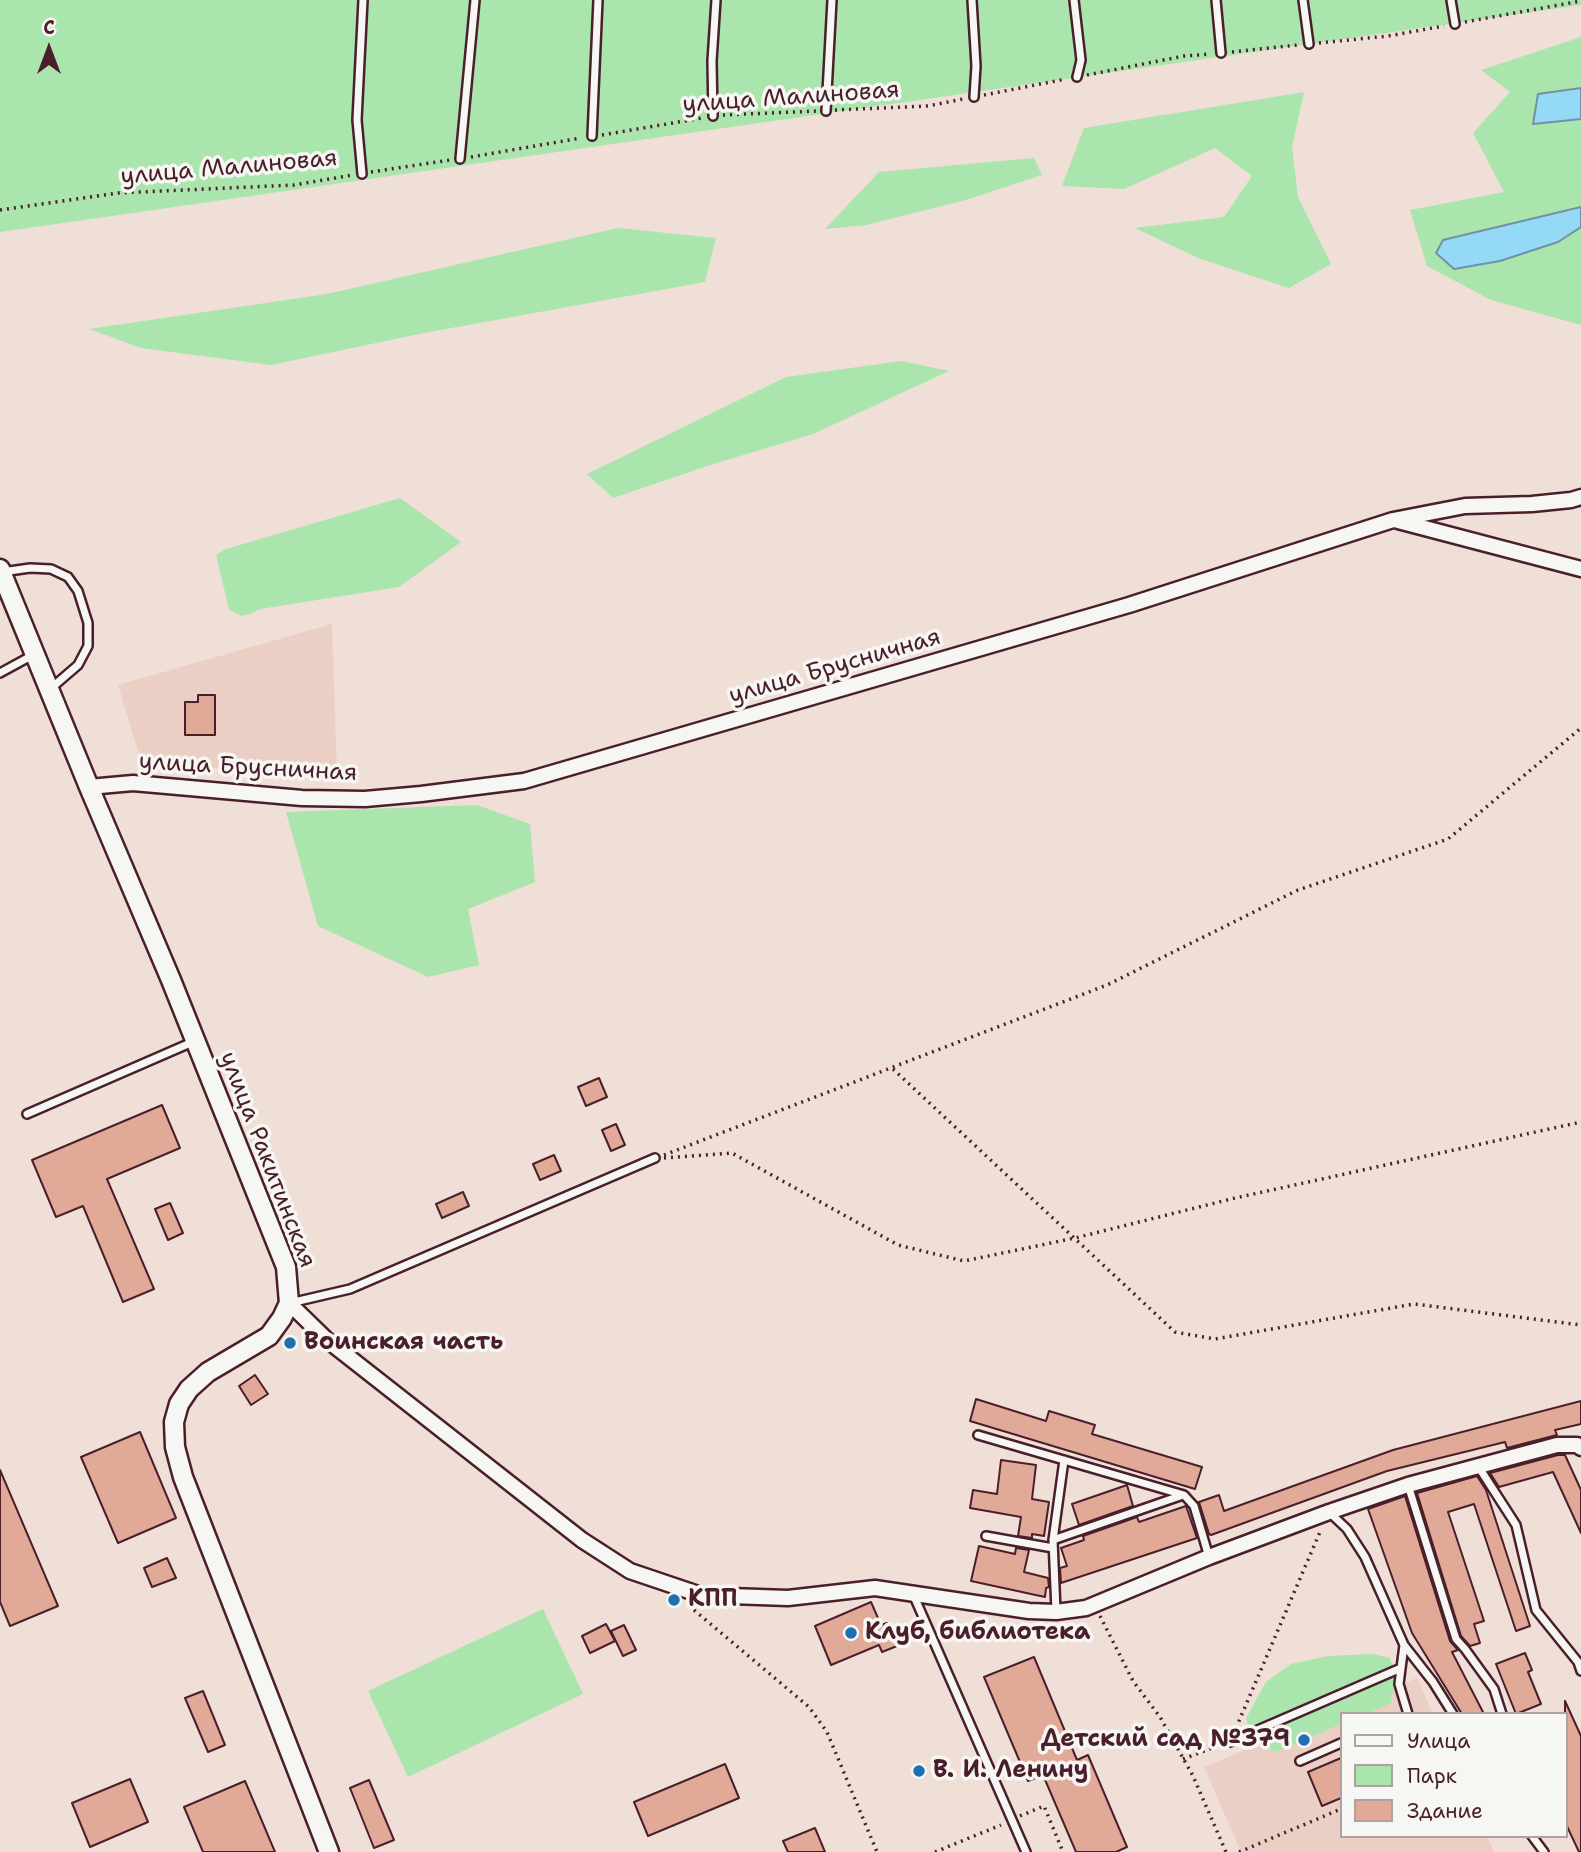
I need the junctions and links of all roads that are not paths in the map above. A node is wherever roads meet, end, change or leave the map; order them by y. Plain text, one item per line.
1 (363, 0) edge
2 (475, 0) edge
3 (598, 0) edge
4 (716, 0) edge
5 (832, 0) edge
6 (972, 0) edge
7 (1073, 0) edge
8 (1216, 0) edge
9 (1303, 0) edge
10 (1451, 0) edge
11 (1455, 24) road end
12 (1310, 44) road end
13 (1221, 53) road end
14 (1077, 77) road end
15 (974, 97) road end
16 (826, 111) road end
17 (713, 117) road end
18 (592, 136) road end
19 (460, 159) road end
20 (362, 174) road end
21 (1581, 497) edge
22 (1393, 520) junction
23 (1581, 569) edge
24 (1, 571) edge
25 (34, 654) junction
26 (0, 673) edge
27 (49, 690) junction
28 (89, 787) junction
29 (196, 1041) junction
30 (27, 1114) dead end
31 (655, 1158) road end
32 (289, 1303) junction
33 (978, 1435) dead end
34 (1581, 1448) edge
35 (1064, 1460) junction
36 (1478, 1466) junction
37 (1408, 1485) junction
38 (1184, 1495) junction
39 (1329, 1512) junction
40 (986, 1536) dead end
41 (1053, 1544) junction
42 (1209, 1557) junction
43 (913, 1593) junction
44 (1056, 1612) junction
45 (1404, 1645) junction
46 (1401, 1668) junction
47 (1581, 1671) edge
48 (1407, 1712) edge
49 (1452, 1712) edge
50 (1501, 1712) edge
51 (1230, 1742) road end
52 (1340, 1743) edge
53 (1300, 1761) dead end
54 (329, 1852) edge
55 (1026, 1852) edge

1 - 20 lane
2 - 19 lane
3 - 18 lane
4 - 17 lane
5 - 16 lane
6 - 15 lane
7 - 14 lane
8 - 13 lane
9 - 12 lane
10 - 11 lane
21 - 22 street, улица Брусничная
22 - 23 street
22 - 28 street, улица Брусничная
24 - 25 street, улица Ракитинская
24 - 27 lane
25 - 26 lane
25 - 27 street, улица Ракитинская
27 - 28 street, улица Ракитинская
28 - 29 street, улица Ракитинская
29 - 30 lane
29 - 32 street, улица Ракитинская
31 - 32 lane
32 - 43 street
32 - 54 street, улица Ракитинская
33 - 35 lane
34 - 36 street
35 - 38 lane
35 - 41 lane
36 - 37 street
36 - 47 lane
37 - 39 street
37 - 50 lane
38 - 41 lane
38 - 42 lane
39 - 42 street
39 - 45 lane
40 - 41 lane
41 - 44 lane
42 - 44 street
43 - 44 street
43 - 55 lane
45 - 46 lane
45 - 49 lane
46 - 48 lane
46 - 51 lane
52 - 53 lane

